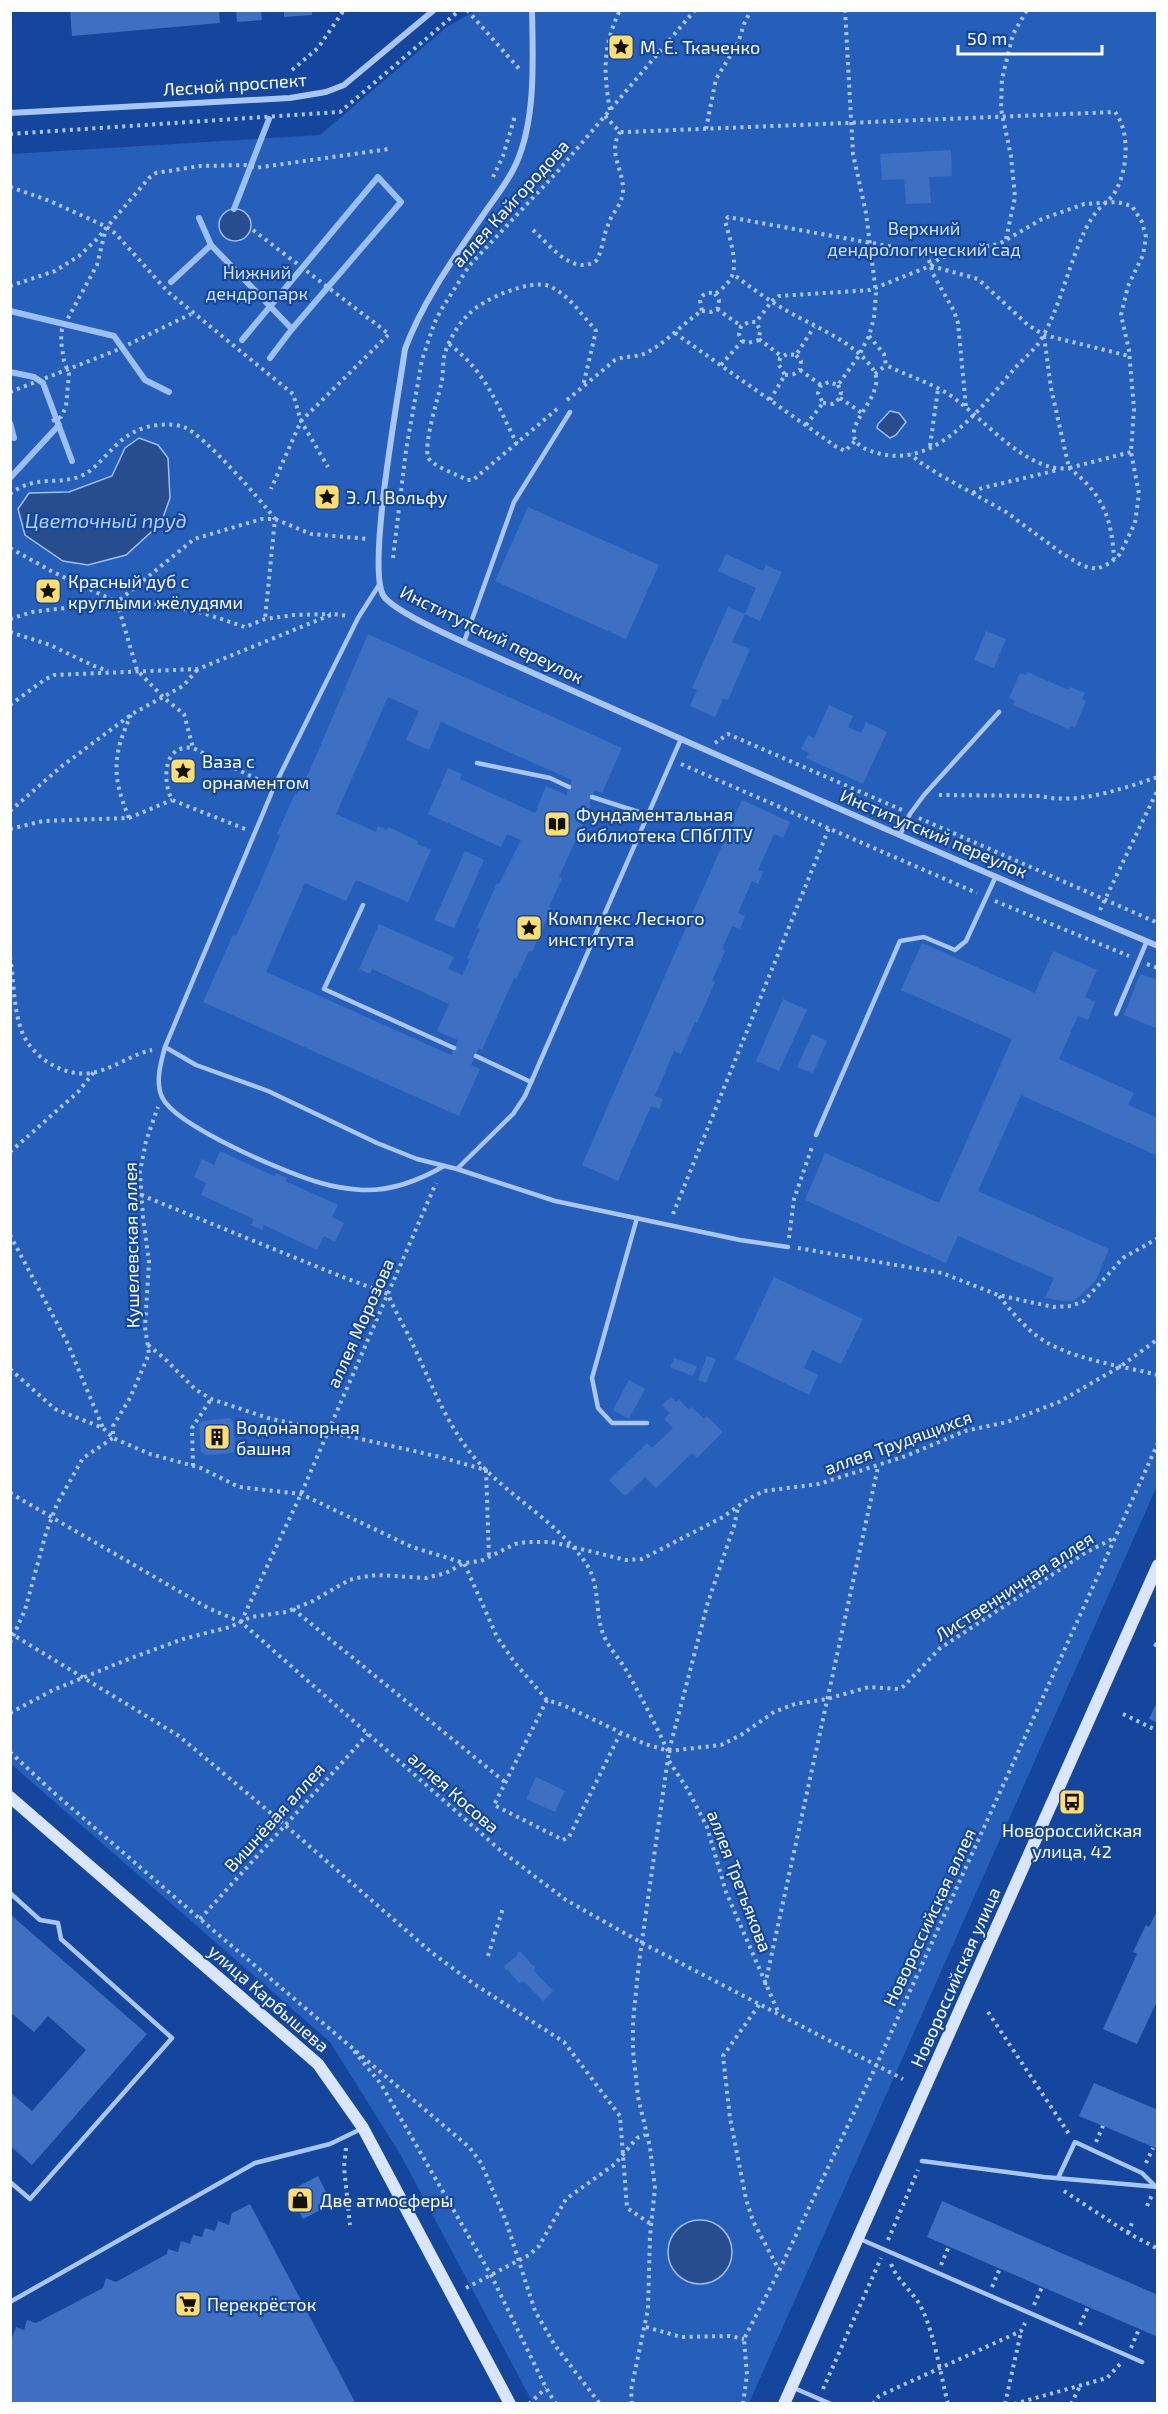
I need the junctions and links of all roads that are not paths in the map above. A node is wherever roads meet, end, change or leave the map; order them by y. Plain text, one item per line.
1 (435, 10) edge
2 (532, 10) edge
3 (10, 113) edge
4 (570, 412) dead end
5 (379, 585) junction
6 (464, 642) junction
7 (999, 712) dead end
8 (681, 739) junction
9 (477, 763) dead end
10 (569, 787) dead end
11 (592, 797) dead end
12 (648, 815) junction
13 (900, 835) junction
14 (996, 876) junction
15 (363, 905) dead end
16 (1147, 941) junction
17 (1158, 946) edge
18 (1116, 1014) dead end
19 (165, 1047) junction
20 (454, 1048) dead end
21 (476, 1056) dead end
22 (531, 1082) junction
23 (816, 1135) road end
24 (444, 1166) junction
25 (457, 1170) junction
26 (637, 1218) junction
27 (788, 1246) road end
28 (647, 1423) dead end
29 (1158, 1565) edge
30 (10, 1797) edge
31 (10, 1893) edge
32 (363, 2128) junction
33 (922, 2161) road end
34 (1058, 2178) junction
35 (10, 2182) edge
36 (1157, 2187) edge
37 (857, 2238) junction
38 (10, 2302) edge
39 (1142, 2362) dead end
40 (792, 2387) junction
41 (510, 2403) edge
42 (784, 2403) edge
43 (831, 2403) edge

1 - 3 street, Лесной проспект
2 - 5 street, Институтский переулок
4 - 6 lane
5 - 6 street, Институтский переулок
5 - 19 lane
6 - 8 street, Институтский переулок
7 - 13 lane
8 - 12 lane
8 - 13 street, Институтский переулок
9 - 10 lane
11 - 12 lane
12 - 22 lane
13 - 14 street, Институтский переулок
14 - 16 street, Институтский переулок
14 - 23 lane
15 - 20 lane
16 - 17 street, Институтский переулок
16 - 18 lane
19 - 24 lane
19 - 24 lane
21 - 22 lane
22 - 25 lane
24 - 25 lane
25 - 26 lane
26 - 27 lane
26 - 28 lane
29 - 37 main road, Новороссийская улица
30 - 32 main road, улица Карбышева
31 - 35 lane
32 - 38 lane
32 - 41 main road, улица Карбышева
33 - 34 lane
34 - 36 lane
34 - 36 lane
37 - 39 lane
37 - 40 main road, Новороссийская улица
40 - 42 main road, Новороссийская улица
40 - 43 lane

